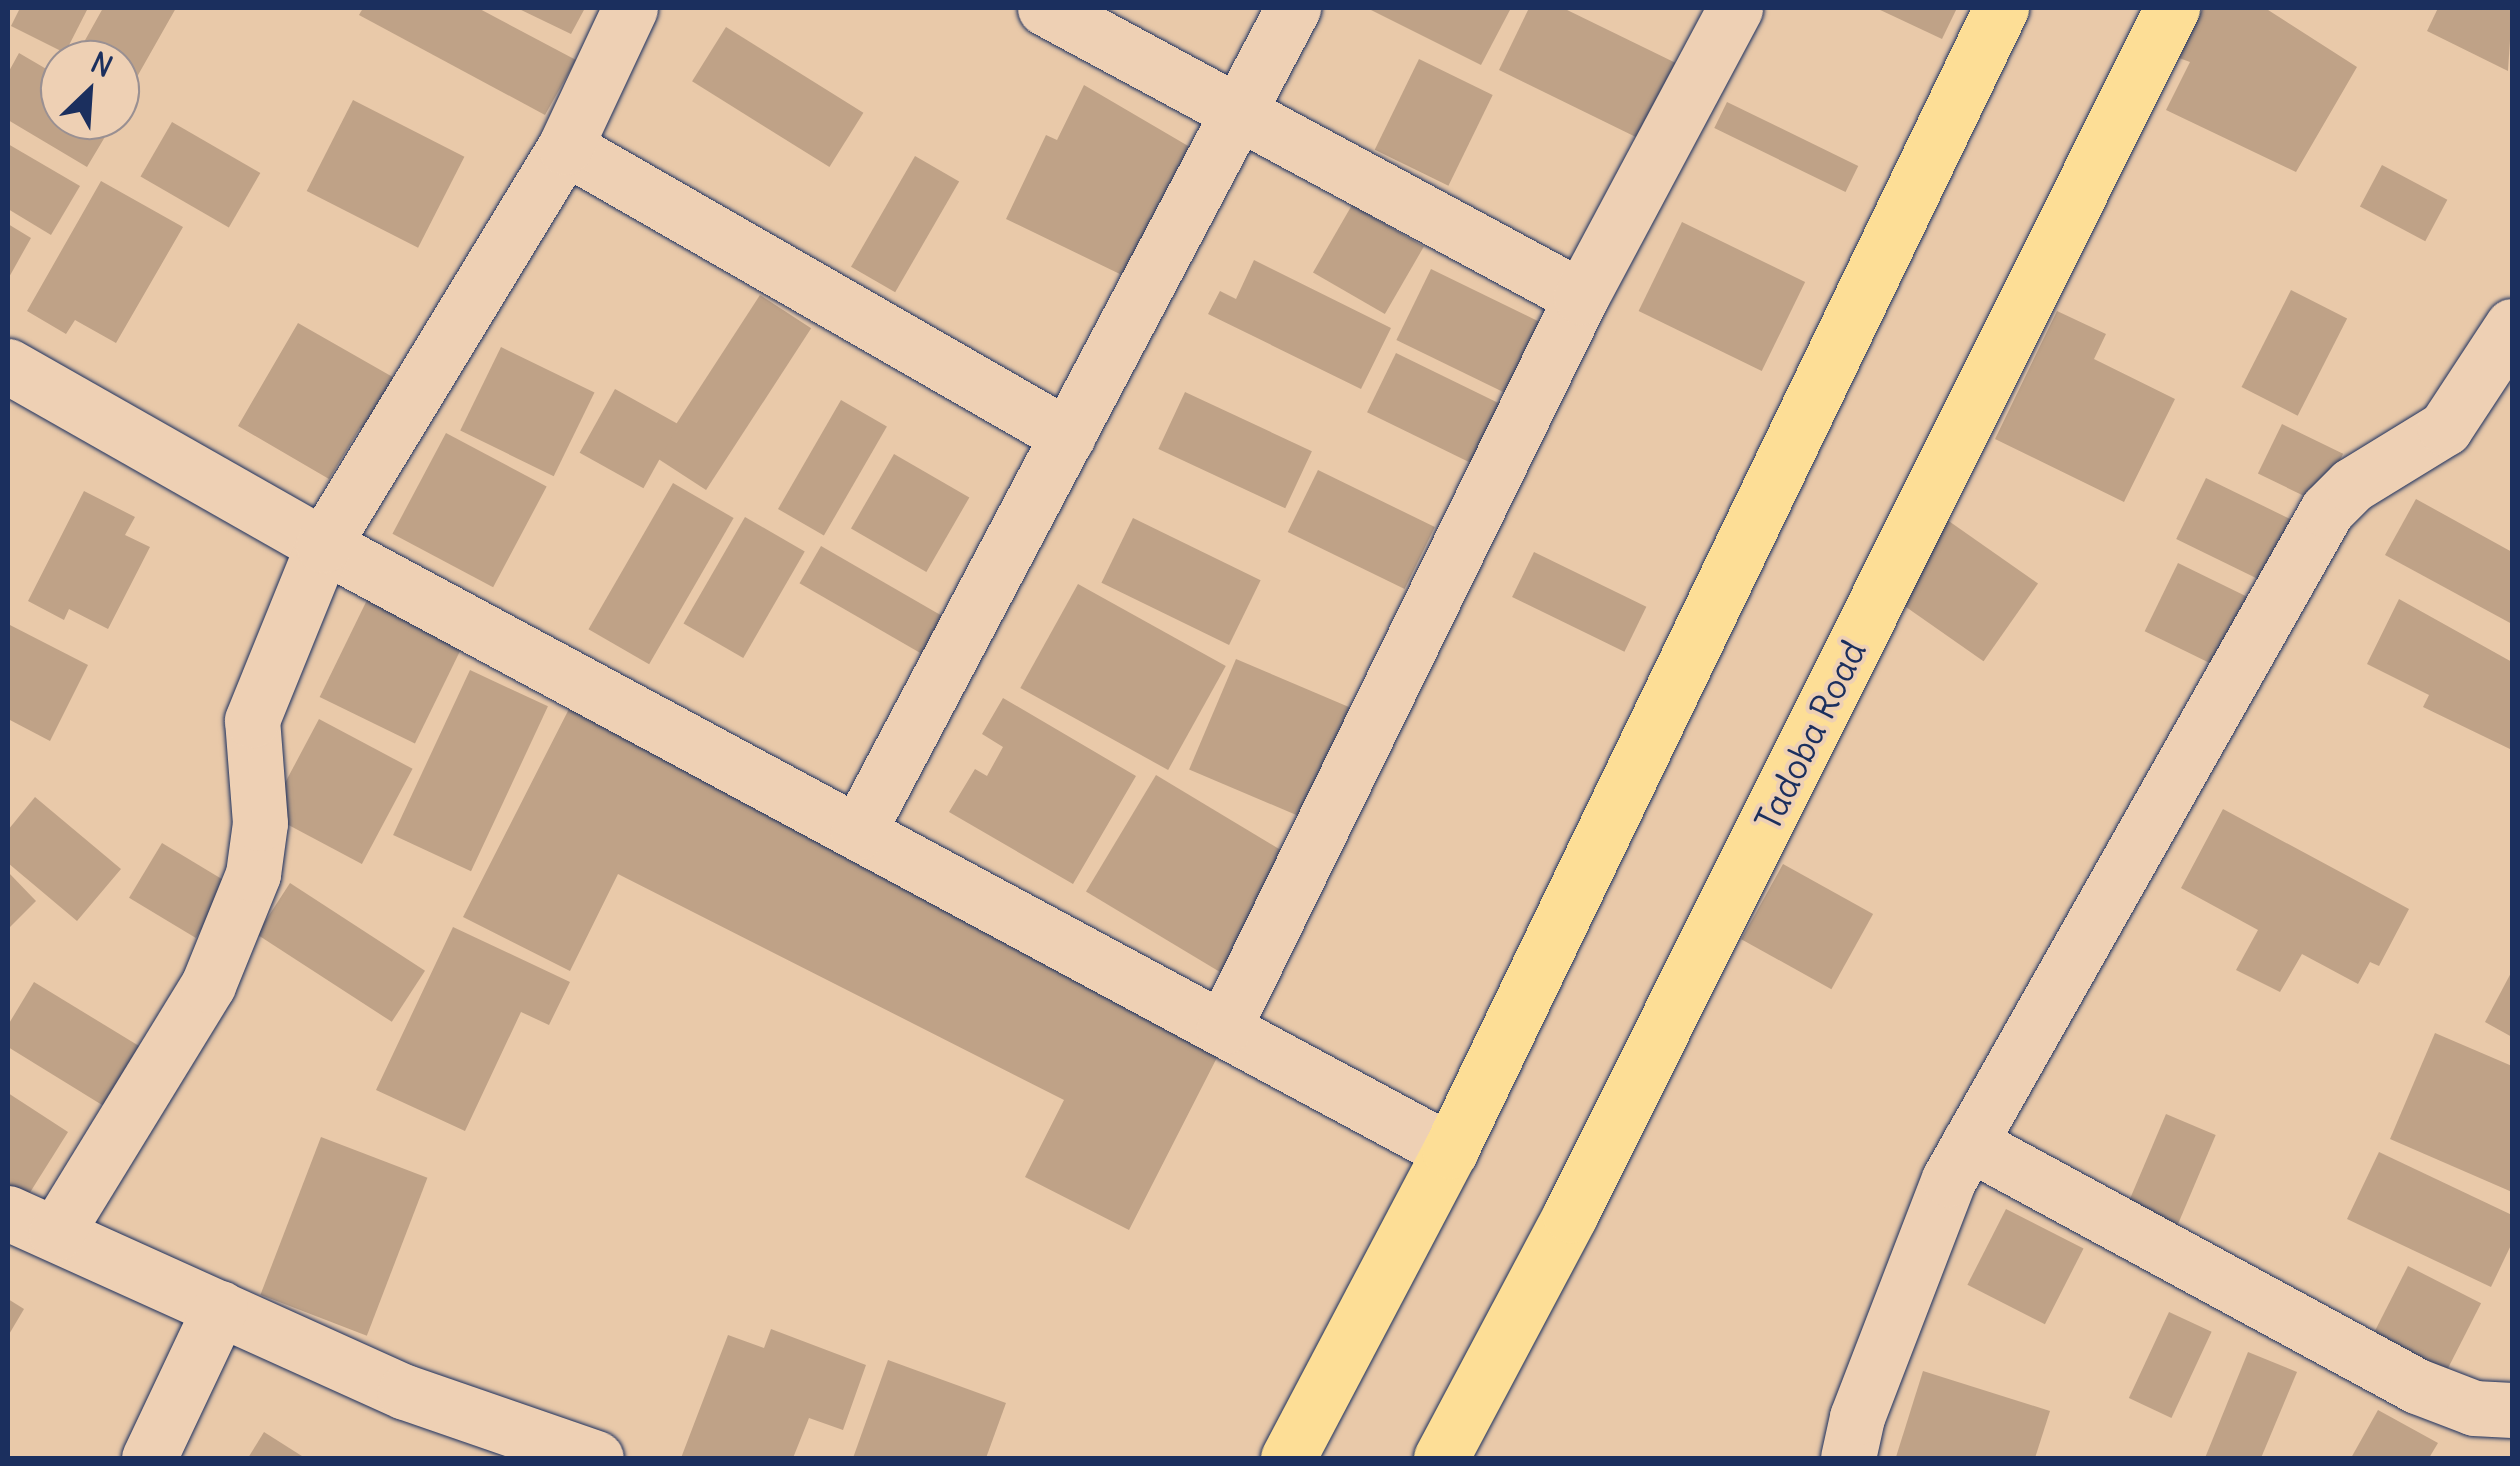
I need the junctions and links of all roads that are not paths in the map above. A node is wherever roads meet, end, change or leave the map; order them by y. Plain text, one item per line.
1 (630, 8) edge
2 (1045, 8) edge
3 (1293, 8) edge
4 (1735, 8) edge
5 (2001, 8) edge
6 (2172, 8) edge
7 (1239, 115) junction
8 (565, 147) junction
9 (1582, 297) junction
10 (2512, 326) edge
11 (8, 366) edge
12 (1068, 436) junction
13 (323, 544) junction
14 (858, 832) junction
15 (1224, 1027) junction
16 (1969, 1143) junction
17 (1450, 1151) junction
18 (32, 1223) edge
19 (220, 1308) junction
20 (2512, 1410) edge
21 (149, 1458) edge
22 (596, 1458) edge
23 (1288, 1458) edge
24 (1441, 1458) edge
25 (1848, 1458) edge

1 - 8 street
2 - 7 street
3 - 7 street
4 - 9 street
5 - 17 main road
6 - 24 main road, Tadoba Road
7 - 9 street
7 - 12 street
8 - 12 street
8 - 13 street
9 - 15 street
10 - 16 street
11 - 13 street
12 - 14 street
13 - 14 street
13 - 18 street
14 - 15 street
15 - 17 street
16 - 20 street
16 - 25 street
17 - 23 main road
18 - 19 street
19 - 21 street
19 - 22 street

